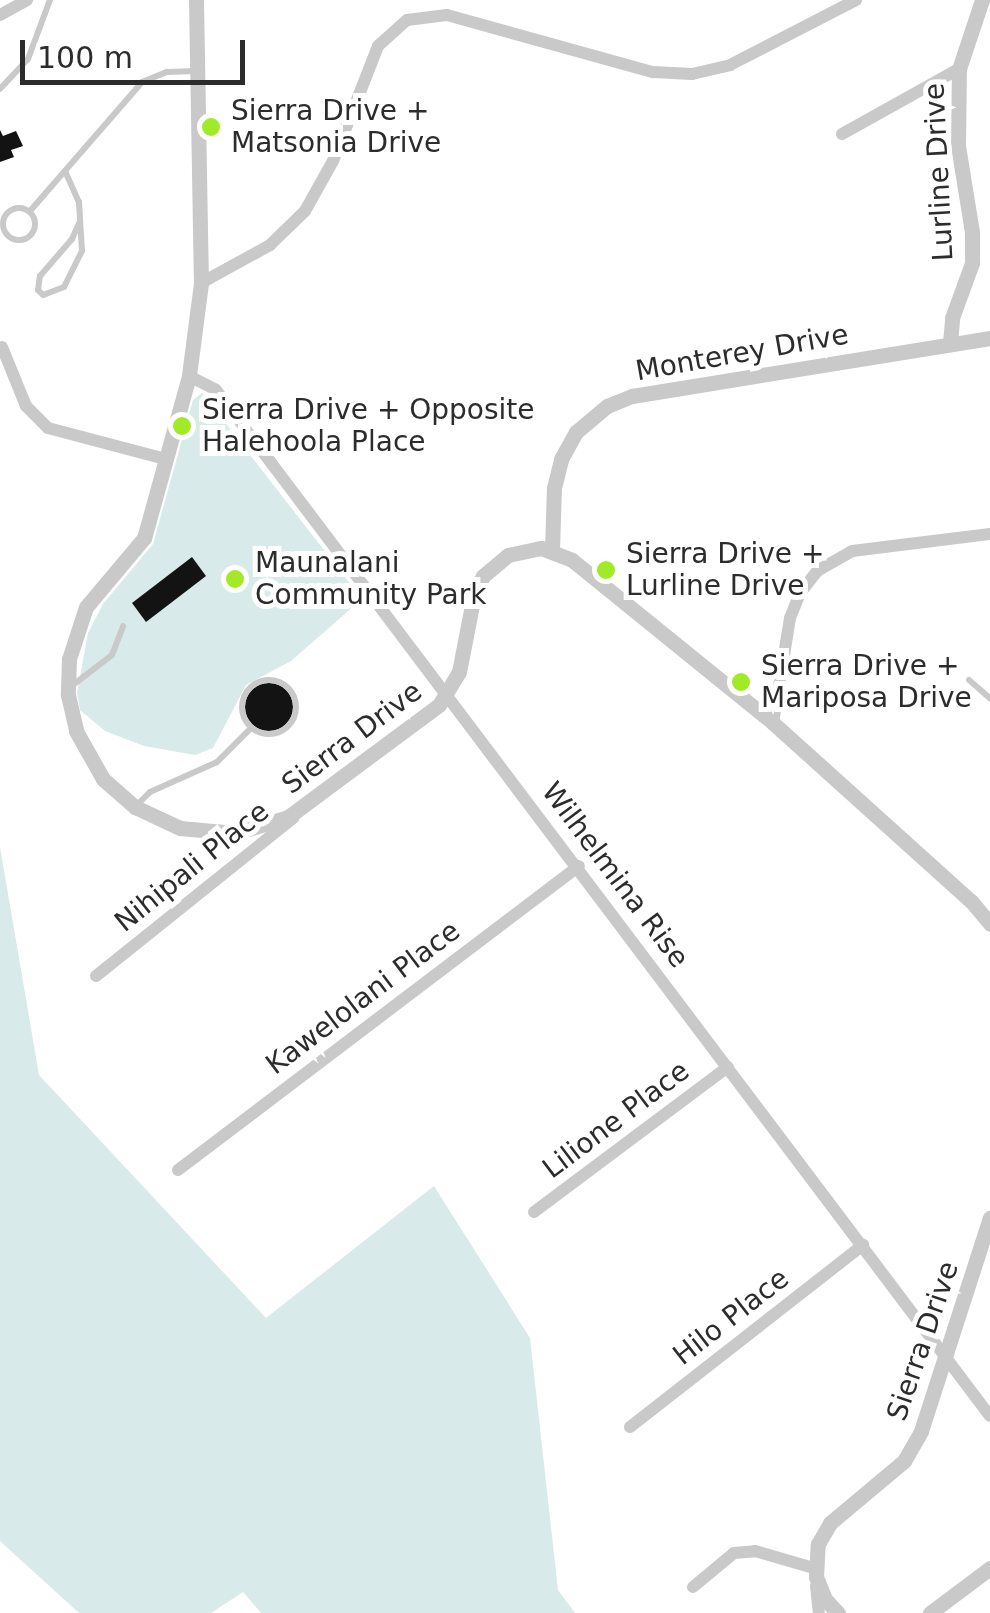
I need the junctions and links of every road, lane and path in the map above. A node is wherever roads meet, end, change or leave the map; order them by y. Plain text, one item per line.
1 (27, 0) edge
2 (50, 0) edge
3 (196, 0) edge
4 (856, 0) edge
5 (982, 0) edge
6 (0, 15) edge
7 (959, 69) junction
8 (196, 71) junction
9 (0, 89) edge
10 (842, 134) dead end
11 (65, 170) junction
12 (30, 211) junction
13 (79, 224) junction
14 (202, 283) junction
15 (990, 338) edge
16 (950, 343) junction
17 (2, 347) edge
18 (188, 376) junction
19 (165, 459) junction
20 (990, 534) edge
21 (552, 550) junction
22 (122, 626) dead end
23 (970, 680) dead end
24 (68, 689) junction
25 (446, 696) junction
26 (990, 698) edge
27 (359, 718) dead end
28 (773, 723) junction
29 (251, 728) junction
30 (376, 740) dead end
31 (320, 797) junction
32 (135, 808) junction
33 (579, 866) junction
34 (990, 924) edge
35 (96, 976) dead end
36 (728, 1067) junction
37 (178, 1170) dead end
38 (534, 1212) dead end
39 (990, 1218) edge
40 (863, 1246) junction
41 (946, 1356) junction
42 (990, 1416) edge
43 (630, 1427) dead end
44 (990, 1568) edge
45 (815, 1573) junction
46 (693, 1588) dead end
47 (819, 1613) edge
48 (838, 1613) edge
49 (930, 1613) edge

1 - 6 street
2 - 9 lane
3 - 8 street, Sierra Drive
4 - 14 street
5 - 7 street, Lurline Drive
7 - 10 street
7 - 16 street, Lurline Drive
8 - 11 lane
8 - 14 street, Sierra Drive
11 - 12 lane
11 - 13 lane
12 - 12 lane
13 - 13 lane
14 - 18 street, Sierra Drive
15 - 16 street, Monterey Drive
16 - 21 street, Monterey Drive
17 - 19 street
18 - 19 street, Sierra Drive
18 - 25 street, Wilhelmina Rise
19 - 24 street, Sierra Drive
20 - 28 street
21 - 25 street, Sierra Drive
21 - 28 street
22 - 24 lane
23 - 26 lane
24 - 32 street, Sierra Drive
25 - 31 street, Sierra Drive
25 - 33 street, Wilhelmina Rise
27 - 30 path
28 - 34 street
29 - 29 lane
29 - 32 lane
31 - 32 street, Sierra Drive
31 - 35 street, Nihipali Place
33 - 36 street, Wilhelmina Rise
33 - 37 street, Kawelolani Place
36 - 38 street, Lilione Place
36 - 40 street, Wilhelmina Rise
39 - 41 street, Sierra Drive
40 - 41 street, Wilhelmina Rise
40 - 43 street, Hilo Place
41 - 42 street, Wilhelmina Rise
41 - 45 street, Sierra Drive
44 - 49 street
45 - 46 street
45 - 47 street
45 - 48 street

